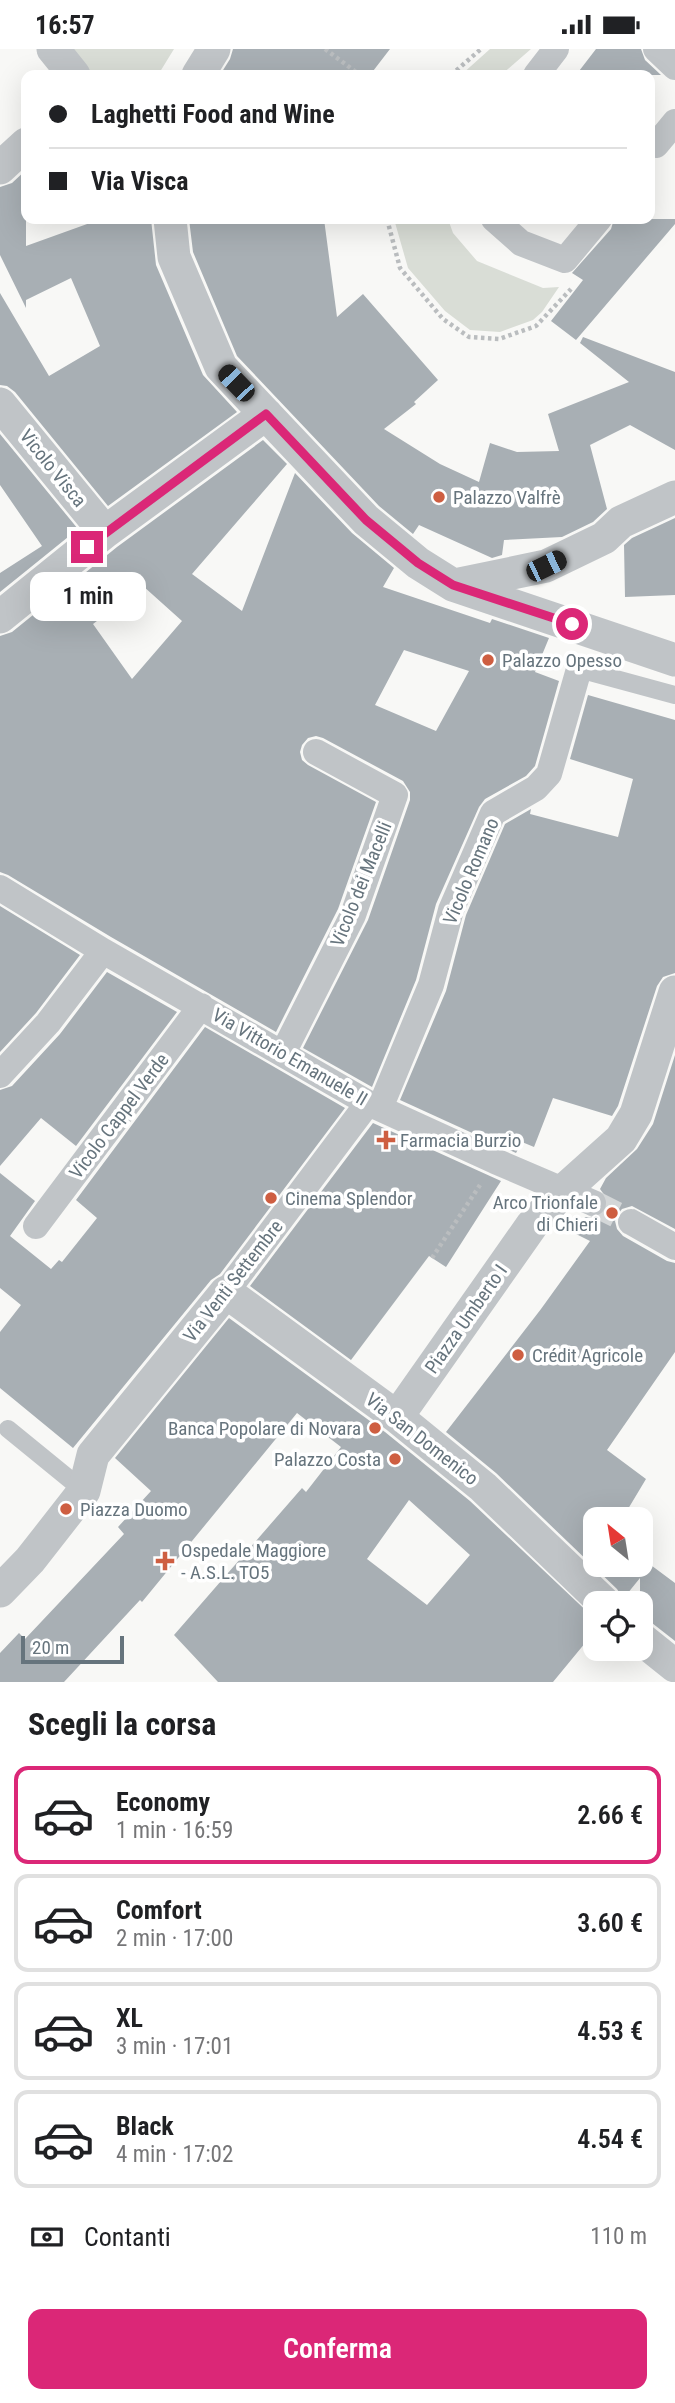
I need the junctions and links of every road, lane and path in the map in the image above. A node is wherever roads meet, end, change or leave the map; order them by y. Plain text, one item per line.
1 (53, 49) edge
2 (214, 49) edge
3 (325, 49) edge
4 (481, 49) edge
5 (556, 49) edge
6 (656, 49) edge
7 (675, 67) edge
8 (70, 70) edge
9 (201, 70) edge
10 (353, 70) edge
11 (458, 70) edge
12 (540, 70) edge
13 (675, 122) edge
14 (656, 145) dead end
15 (21, 149) edge
16 (0, 168) edge
17 (171, 224) edge
18 (388, 224) edge
19 (500, 224) edge
20 (595, 224) edge
21 (549, 314) dead end
22 (0, 404) edge
23 (266, 414) junction
24 (675, 497) edge
25 (105, 532) junction
26 (453, 585) junction
27 (0, 617) edge
28 (675, 660) edge
29 (579, 669) joint
30 (675, 695) edge
31 (316, 752) dead end
32 (0, 888) edge
33 (103, 951) junction
34 (675, 992) edge
35 (201, 1006) junction
36 (283, 1053) junction
37 (0, 1075) edge
38 (374, 1105) junction
39 (481, 1183) dead end
40 (578, 1197) junction
41 (631, 1222) tunnel mouth
42 (36, 1226) dead end
43 (675, 1247) edge
44 (432, 1258) dead end
45 (226, 1292) junction
46 (397, 1417) junction
47 (8, 1429) dead end
48 (84, 1491) junction
49 (0, 1591) edge
50 (591, 1591) edge
51 (653, 1648) edge
52 (675, 1666) edge

1 - 8 street
2 - 9 street
3 - 10 path
4 - 11 path
5 - 12 street
6 - 7 street
13 - 14 street
15 - 16 street
17 - 23 street
18 - 21 path
19 - 20 street
22 - 25 street, Vicolo Visca
23 - 25 street
23 - 26 street
24 - 26 street
25 - 27 street
26 - 28 street
29 - 30 lane, Vicolo Romano
29 - 38 street, Vicolo Romano
31 - 36 street, Vicolo dei Macelli
32 - 33 street, Via Vittorio Emanuele II
33 - 35 street, Via Vittorio Emanuele II
33 - 37 street
34 - 40 street, Piazza Umberto I
35 - 36 street, Via Vittorio Emanuele II
35 - 42 street, Vicolo Cappel Verde
36 - 38 street, Via Vittorio Emanuele II
38 - 40 street, Via Vittorio Emanuele II
38 - 45 street, Via Venti Settembre
39 - 44 path
40 - 46 street, Piazza Umberto I
41 - 43 street
45 - 46 street, Via San Domenico
45 - 48 street, Via Venti Settembre
46 - 50 street, Via San Domenico
47 - 48 lane
48 - 49 street
51 - 52 street

